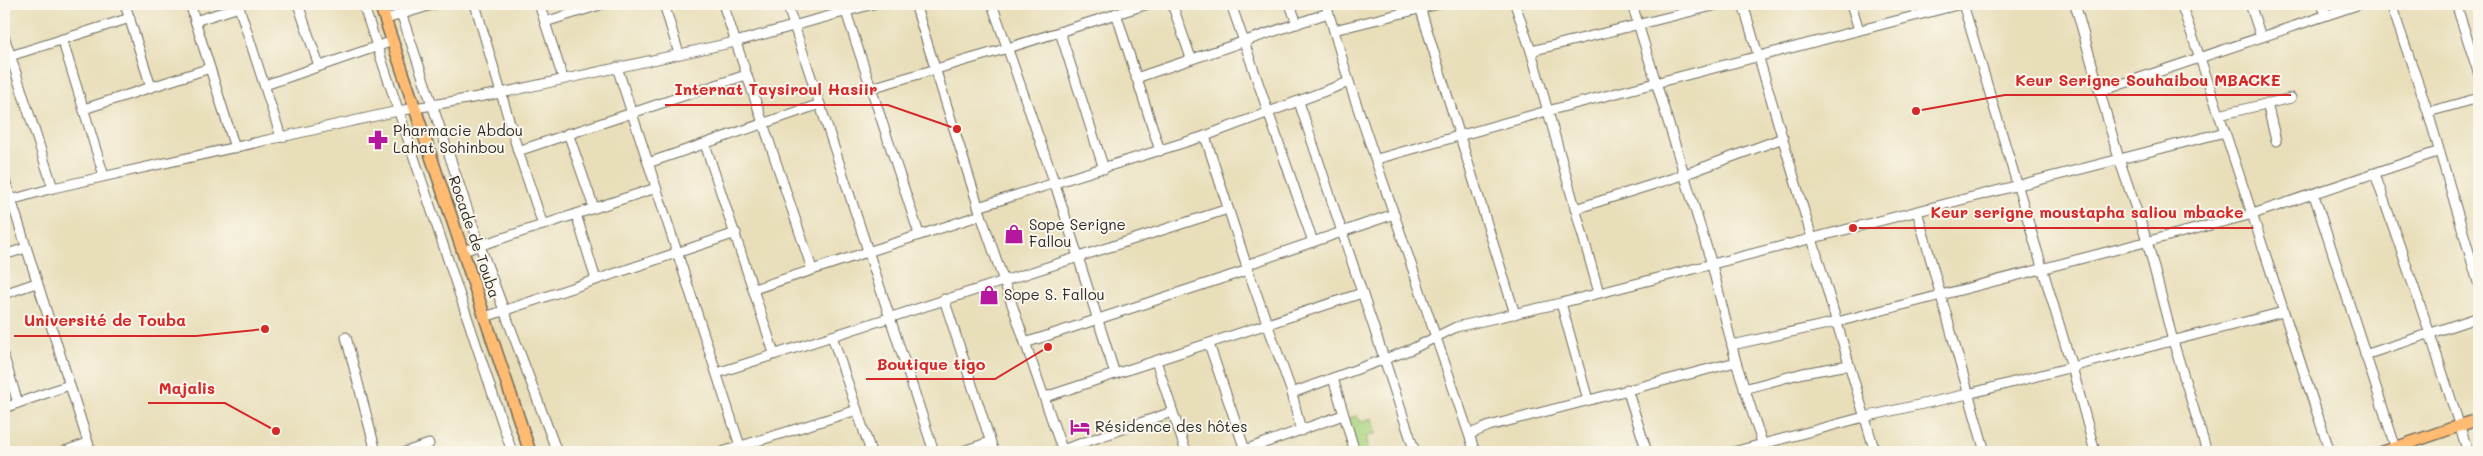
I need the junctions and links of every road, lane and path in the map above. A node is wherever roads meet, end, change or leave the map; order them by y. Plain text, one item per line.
1 (125, 4) edge
2 (190, 4) edge
3 (298, 4) edge
4 (363, 4) edge
5 (380, 4) edge
6 (398, 4) edge
7 (435, 4) edge
8 (475, 4) edge
9 (539, 4) edge
10 (603, 4) edge
11 (664, 4) edge
12 (723, 4) edge
13 (787, 4) edge
14 (873, 4) edge
15 (915, 4) edge
16 (992, 4) edge
17 (1148, 4) edge
18 (1172, 4) edge
19 (1231, 4) edge
20 (1290, 4) edge
21 (1326, 4) edge
22 (1438, 4) edge
23 (1515, 4) edge
24 (1632, 4) edge
25 (1721, 4) edge
26 (1743, 4) edge
27 (1851, 4) edge
28 (1962, 4) edge
29 (2075, 4) edge
30 (2181, 4) edge
31 (2250, 4) edge
32 (2322, 4) edge
33 (2360, 4) edge
34 (2391, 4) edge
35 (2456, 4) edge
36 (239, 5) edge
37 (1419, 6) edge
38 (846, 12) junction
39 (1116, 13) junction
40 (1328, 13) junction
41 (402, 14) junction
42 (2326, 14) junction
43 (130, 18) junction
44 (386, 19) junction
45 (195, 21) junction
46 (545, 22) junction
47 (1297, 24) junction
48 (1638, 25) junction
49 (795, 27) junction
50 (1334, 30) junction
51 (1859, 30) junction
52 (1060, 32) junction
53 (4, 36) edge
54 (2261, 37) junction
55 (62, 40) junction
56 (393, 41) junction
57 (735, 42) junction
58 (1243, 42) junction
59 (377, 47) junction
60 (1008, 48) junction
61 (1531, 51) junction
62 (679, 54) junction
63 (10, 56) junction
64 (1759, 56) junction
65 (1191, 58) junction
66 (2200, 58) junction
67 (319, 66) junction
68 (617, 67) junction
69 (210, 68) junction
70 (936, 70) junction
71 (746, 74) junction
72 (2479, 75) edge
73 (563, 78) junction
74 (1136, 78) junction
75 (1349, 82) junction
76 (1657, 84) junction
77 (265, 85) junction
78 (151, 87) junction
79 (870, 88) junction
80 (2101, 91) junction
81 (501, 93) junction
82 (2291, 98) dead end
83 (2479, 98) edge
84 (1299, 102) junction
85 (2267, 103) junction
86 (820, 104) junction
87 (433, 106) junction
88 (84, 109) junction
89 (415, 109) junction
90 (398, 111) junction
91 (632, 111) junction
92 (1548, 111) junction
93 (2428, 112) junction
94 (1270, 114) junction
95 (2220, 115) junction
96 (763, 124) junction
97 (2225, 132) junction
98 (568, 133) junction
99 (1205, 136) junction
100 (281, 137) junction
101 (1459, 137) junction
102 (1783, 138) junction
103 (2276, 141) dead end
104 (705, 144) junction
105 (236, 148) junction
106 (518, 151) junction
107 (1160, 151) junction
108 (2437, 152) junction
109 (1377, 159) junction
110 (2119, 159) junction
111 (648, 163) junction
112 (1104, 169) junction
113 (1684, 174) junction
114 (2375, 174) junction
115 (104, 176) junction
116 (4, 177) edge
117 (1055, 184) junction
118 (2017, 186) junction
119 (53, 188) junction
120 (656, 188) junction
121 (2314, 195) junction
122 (8, 201) edge
123 (594, 208) junction
124 (1228, 209) junction
125 (1575, 209) junction
126 (980, 211) junction
127 (1917, 211) junction
128 (576, 214) junction
129 (1394, 214) junction
130 (2253, 214) junction
131 (543, 225) junction
132 (1343, 232) junction
133 (736, 233) junction
134 (919, 234) junction
135 (1812, 239) junction
136 (2147, 240) junction
137 (1313, 242) junction
138 (480, 246) junction
139 (26, 248) junction
140 (868, 250) junction
141 (463, 251) junction
142 (676, 254) junction
143 (4, 255) edge
144 (1078, 258) junction
145 (1712, 265) junction
146 (1247, 268) junction
147 (2042, 268) junction
148 (812, 269) junction
149 (596, 280) junction
150 (1004, 281) junction
151 (36, 283) junction
152 (2479, 286) edge
153 (754, 289) junction
154 (1362, 293) junction
155 (4, 294) edge
156 (1599, 294) junction
157 (1940, 295) junction
158 (944, 299) junction
159 (1562, 303) junction
160 (504, 310) junction
161 (2283, 312) junction
162 (1516, 314) junction
163 (890, 316) junction
164 (485, 317) junction
165 (2479, 317) edge
166 (1098, 319) junction
167 (1837, 322) junction
168 (1269, 324) junction
169 (2430, 334) junction
170 (832, 336) junction
171 (346, 337) dead end
172 (1436, 338) junction
173 (2173, 341) junction
174 (1024, 343) junction
175 (1210, 344) junction
176 (1732, 345) junction
177 (774, 354) junction
178 (2365, 356) junction
179 (4, 357) edge
180 (1384, 359) junction
181 (1156, 361) junction
182 (1736, 362) junction
183 (1849, 365) junction
184 (2072, 367) junction
185 (717, 373) junction
186 (1115, 374) junction
187 (1333, 378) junction
188 (69, 385) junction
189 (1627, 389) junction
190 (1744, 389) junction
191 (1292, 392) junction
192 (1968, 394) junction
193 (1045, 397) junction
194 (1588, 400) junction
195 (18, 403) junction
196 (4, 408) edge
197 (857, 410) junction
198 (1172, 412) junction
199 (1343, 415) junction
200 (1864, 417) junction
201 (2479, 419) edge
202 (2460, 426) junction
203 (1301, 431) junction
204 (1470, 434) junction
205 (990, 442) junction
206 (429, 444) dead end
207 (89, 448) edge
208 (1764, 448) edge
209 (742, 449) edge
210 (2396, 450) edge
211 (1063, 451) edge
212 (1242, 451) edge
213 (62, 452) edge
214 (376, 452) edge
215 (405, 452) edge
216 (512, 452) edge
217 (530, 452) edge
218 (557, 452) edge
219 (722, 452) edge
220 (870, 452) edge
221 (934, 452) edge
222 (960, 452) edge
223 (994, 452) edge
224 (1186, 452) edge
225 (1355, 452) edge
226 (1415, 452) edge
227 (1475, 452) edge
228 (1647, 452) edge
229 (1733, 452) edge
230 (1875, 452) edge
231 (1986, 452) edge
232 (2095, 452) edge
233 (2207, 452) edge
234 (2330, 452) edge
235 (2383, 452) edge
236 (2468, 452) edge

1 - 43 street
2 - 45 street
3 - 67 street
4 - 59 street
5 - 44 main road, Rocade de Touba
6 - 41 street
7 - 41 street
8 - 81 street
9 - 46 street
10 - 46 street
11 - 62 street
12 - 57 street
13 - 49 street
14 - 38 street
15 - 70 street
16 - 60 street
17 - 39 street
18 - 65 street
19 - 58 street
20 - 47 street
21 - 40 street
22 - 37 street
23 - 61 street
24 - 48 street
25 - 48 street
26 - 64 street
27 - 51 street
28 - 51 street
28 - 118 street
29 - 80 street
30 - 66 street
31 - 54 street
32 - 42 street
33 - 42 street
34 - 93 street
35 - 72 street
36 - 45 street
36 - 77 street
37 - 50 street
37 - 101 street
38 - 49 street
38 - 79 street
39 - 52 street
39 - 74 street
40 - 47 street
40 - 50 street
41 - 44 street
41 - 87 street
42 - 54 street
43 - 55 street
43 - 78 street
44 - 56 main road, Rocade de Touba
45 - 69 street
46 - 73 street
47 - 58 street
48 - 61 street
48 - 76 street
49 - 57 street
49 - 86 street
50 - 75 street
51 - 64 street
52 - 60 street
52 - 112 street
53 - 63 street
54 - 66 street
55 - 63 street
55 - 88 street
56 - 59 street
56 - 89 main road, Rocade de Touba
57 - 62 street
57 - 71 street
58 - 65 street
58 - 94 street
59 - 67 street
59 - 90 street
60 - 70 street
60 - 117 street
61 - 92 street
62 - 68 street
63 - 119 street
64 - 76 street
64 - 102 street
65 - 74 street
66 - 80 street
66 - 95 street
67 - 77 street
68 - 73 street
68 - 91 street
69 - 78 street
69 - 105 street
70 - 79 street
70 - 126 street
71 - 91 street
71 - 96 street
73 - 81 street
74 - 107 street
75 - 84 street
75 - 109 street
76 - 92 street
76 - 113 street
77 - 100 street
78 - 88 street
79 - 134 street
80 - 110 street
81 - 87 street
81 - 106 street
82 - 85 street
83 - 93 street
84 - 94 street
84 - 132 street
85 - 95 street
85 - 103 street
86 - 96 street
86 - 140 street
87 - 89 street
87 - 138 street
88 - 115 street
89 - 90 street
89 - 141 main road, Rocade de Touba
90 - 100 street
90 - 216 street
91 - 98 street
91 - 111 street
92 - 101 street
92 - 125 street
93 - 108 street
94 - 99 street
94 - 137 street
95 - 97 street
96 - 104 street
96 - 148 street
97 - 110 street
97 - 130 street
98 - 106 street
98 - 123 street
99 - 107 street
99 - 124 street
100 - 105 street
101 - 109 street
101 - 162 street
102 - 113 street
102 - 135 street
104 - 111 street
104 - 133 street
105 - 115 street
106 - 131 street
107 - 112 street
108 - 114 street
108 - 152 street
109 - 129 street
110 - 118 street
110 - 136 street
111 - 120 street
112 - 117 street
113 - 125 street
113 - 145 street
114 - 121 street
114 - 169 street
115 - 119 street
116 - 122 street
117 - 126 street
117 - 144 street
118 - 127 street
118 - 147 street
119 - 122 street
120 - 123 street
120 - 142 street
121 - 130 street
121 - 178 street
122 - 139 street
123 - 128 street
124 - 144 street
124 - 146 street
125 - 156 street
126 - 134 street
126 - 150 street
127 - 135 street
127 - 157 street
128 - 131 street
128 - 149 street
129 - 132 street
129 - 172 street
130 - 136 street
130 - 161 street
131 - 138 street
132 - 137 street
132 - 154 street
133 - 142 street
133 - 153 street
134 - 140 street
135 - 145 street
135 - 167 street
136 - 147 street
136 - 173 street
137 - 146 street
138 - 141 street
138 - 160 street
139 - 143 street
139 - 151 street
140 - 148 street
140 - 163 street
141 - 164 main road, Rocade de Touba
142 - 149 street
142 - 185 street
144 - 150 street
144 - 166 street
145 - 156 street
145 - 176 street
146 - 166 street
146 - 168 street
147 - 157 street
147 - 184 street
148 - 153 street
149 - 160 street
150 - 158 street
150 - 174 street
151 - 155 street
151 - 188 street
153 - 177 street
154 - 168 street
154 - 180 street
156 - 159 street
157 - 167 street
157 - 192 street
158 - 163 street
158 - 205 street
159 - 162 street
159 - 194 street
160 - 164 street
160 - 218 street
161 - 173 street
161 - 234 street
162 - 172 street
163 - 170 street
163 - 221 street
164 - 217 main road, Rocade de Touba
165 - 169 street
166 - 174 street
166 - 186 street
167 - 176 street
167 - 183 street
168 - 175 street
168 - 191 street
169 - 178 street
169 - 202 street
170 - 177 street
170 - 197 street
171 - 214 street
172 - 180 street
172 - 204 street
173 - 184 street
173 - 233 street
174 - 193 street
175 - 181 street
175 - 212 street
176 - 182 street
177 - 185 street
178 - 210 street
179 - 195 street
180 - 187 street
180 - 226 street
181 - 186 street
181 - 198 street
182 - 189 street
182 - 190 street
183 - 190 street
183 - 200 street
184 - 192 street
184 - 232 street
185 - 209 street
186 - 193 street
187 - 191 street
187 - 199 street
188 - 195 street
188 - 207 street
189 - 194 street
189 - 228 street
190 - 208 street
191 - 203 street
192 - 200 street
192 - 231 street
193 - 211 street
194 - 204 street
195 - 196 street
197 - 209 street
197 - 220 street
198 - 211 street
198 - 224 street
199 - 203 street
199 - 225 street
200 - 208 street
200 - 230 street
201 - 202 main road
202 - 210 main road
202 - 236 street
203 - 212 street
204 - 227 street
205 - 222 street
205 - 223 street
206 - 215 street
207 - 213 street
208 - 229 street
209 - 219 street
210 - 235 main road

